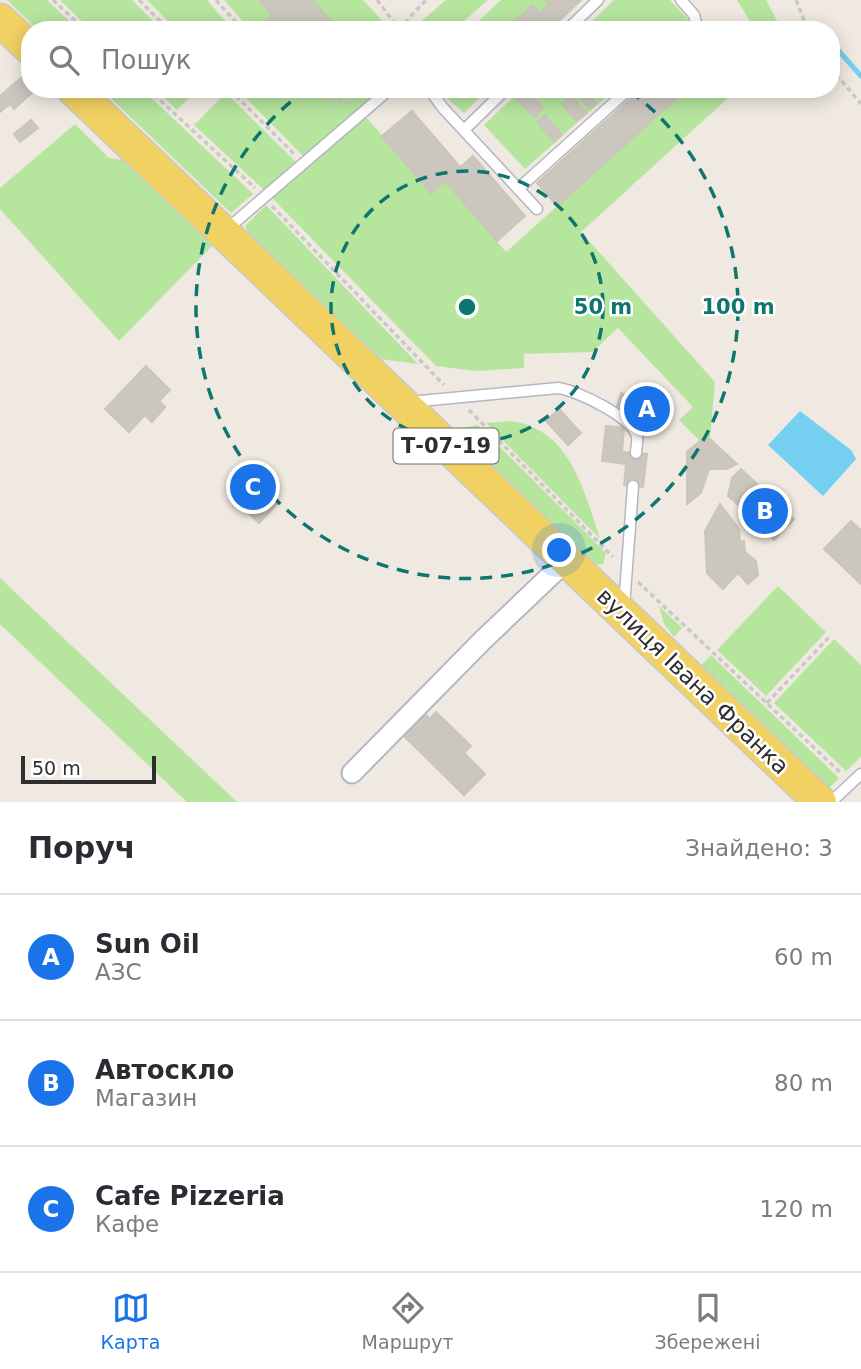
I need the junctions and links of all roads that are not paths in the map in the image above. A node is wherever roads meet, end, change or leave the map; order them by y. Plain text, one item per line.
1 (598, 0) edge
2 (681, 0) edge
3 (0, 20) edge
4 (576, 21) edge
5 (696, 21) edge
6 (21, 40) edge
7 (82, 98) edge
8 (380, 98) edge
9 (437, 98) edge
10 (497, 98) edge
11 (619, 98) edge
12 (464, 130) junction
13 (518, 189) junction
14 (537, 209) dead end
15 (223, 232) junction
16 (402, 403) junction
17 (636, 453) dead end
18 (634, 486) dead end
19 (567, 560) junction
20 (624, 615) junction
21 (352, 774) dead end
22 (861, 774) edge
23 (820, 802) edge
24 (831, 802) edge

1 - 4 lane
2 - 5 lane
3 - 6 main road
7 - 15 main road, вулиця Івана Франка / Т-07-19
8 - 15 lane
9 - 12 lane
10 - 12 lane
11 - 13 lane
12 - 13 lane
13 - 14 lane
15 - 16 main road, вулиця Івана Франка / Т-07-19
16 - 17 lane
16 - 19 main road, вулиця Івана Франка / Т-07-19
18 - 20 lane
19 - 20 main road, вулиця Івана Франка / Т-07-19
19 - 21 street
20 - 23 main road, вулиця Івана Франка / Т-07-19
22 - 24 lane

